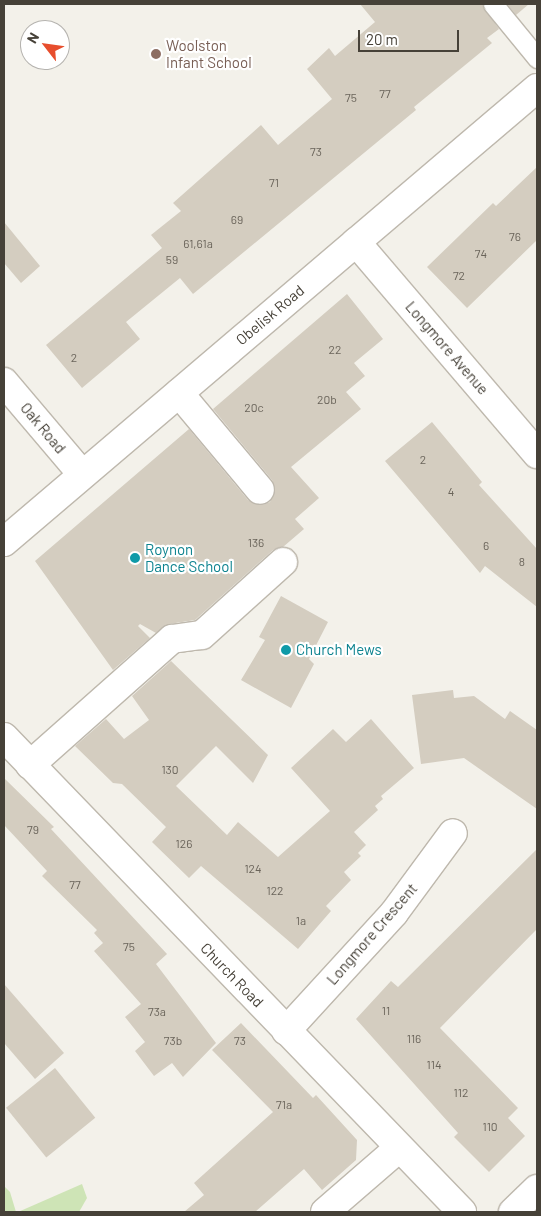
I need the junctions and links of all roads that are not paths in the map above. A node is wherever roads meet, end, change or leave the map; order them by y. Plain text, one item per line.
1 (493, 4) edge
2 (537, 58) edge
3 (537, 88) edge
4 (356, 242) junction
5 (4, 382) edge
6 (179, 393) junction
7 (537, 454) edge
8 (82, 474) junction
9 (260, 490) dead end
10 (4, 542) edge
11 (283, 562) dead end
12 (4, 737) edge
13 (30, 765) junction
14 (453, 833) dead end
15 (286, 1031) junction
16 (398, 1148) junction
17 (537, 1189) edge
18 (325, 1212) edge
19 (462, 1212) edge
20 (513, 1212) edge

1 - 2 lane
3 - 4 street, Obelisk Road
4 - 6 street, Obelisk Road
4 - 7 street, Longmore Avenue
5 - 8 street, Oak Road
6 - 8 street, Obelisk Road
6 - 9 street
8 - 10 street, Obelisk Road
11 - 13 street
12 - 13 street, Church Road
13 - 15 street, Church Road
14 - 15 street, Longmore Crescent
15 - 16 street, Church Road
16 - 18 street
16 - 19 street, Church Road
17 - 20 street

